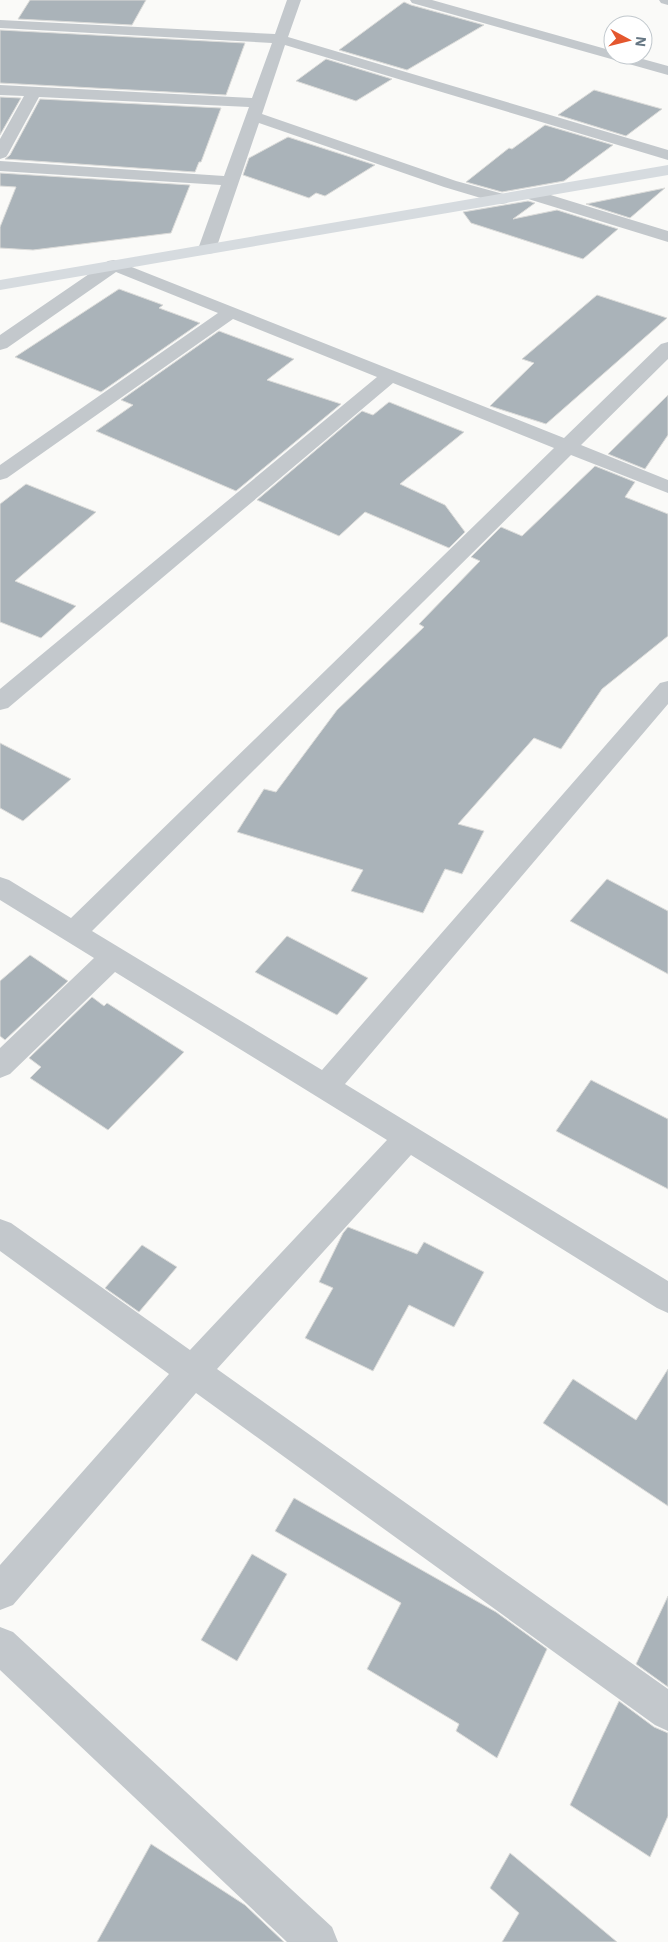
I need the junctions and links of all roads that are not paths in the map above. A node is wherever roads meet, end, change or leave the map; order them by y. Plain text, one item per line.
1 (294, 0) edge
2 (417, 0) edge
3 (0, 24) edge
4 (280, 39) junction
5 (668, 71) edge
6 (0, 90) edge
7 (34, 91) junction
8 (255, 110) junction
9 (0, 154) edge
10 (668, 155) edge
11 (0, 166) edge
12 (668, 170) edge
13 (230, 181) junction
14 (531, 194) junction
15 (501, 199) junction
16 (668, 237) edge
17 (207, 249) junction
18 (114, 265) junction
19 (0, 284) edge
20 (232, 312) junction
21 (0, 344) edge
22 (668, 348) edge
23 (390, 376) junction
24 (568, 447) junction
25 (0, 474) edge
26 (668, 487) edge
27 (668, 689) edge
28 (0, 702) edge
29 (0, 887) edge
30 (74, 932) junction
31 (113, 957) junction
32 (0, 1066) edge
33 (325, 1088) junction
34 (408, 1138) junction
35 (0, 1233) edge
36 (666, 1294) edge
37 (194, 1370) junction
38 (0, 1592) edge
39 (0, 1645) edge
40 (668, 1712) edge
41 (317, 1942) edge

1 - 4 street
2 - 5 street
3 - 4 street
4 - 8 street
4 - 10 street
6 - 7 street
7 - 8 street
7 - 9 street
8 - 13 street
8 - 15 street
11 - 13 street
12 - 14 street
13 - 17 street
14 - 15 street
14 - 16 street
15 - 17 street
17 - 18 street
18 - 19 street
18 - 20 street
18 - 21 street
20 - 23 street
20 - 25 street
22 - 24 street
23 - 24 street
23 - 28 street
24 - 26 street
24 - 30 street
27 - 33 street
29 - 30 street
30 - 31 street
31 - 32 street
31 - 33 street
33 - 34 street
34 - 36 street
34 - 37 street
35 - 37 street
37 - 38 street
37 - 40 street
39 - 41 street

